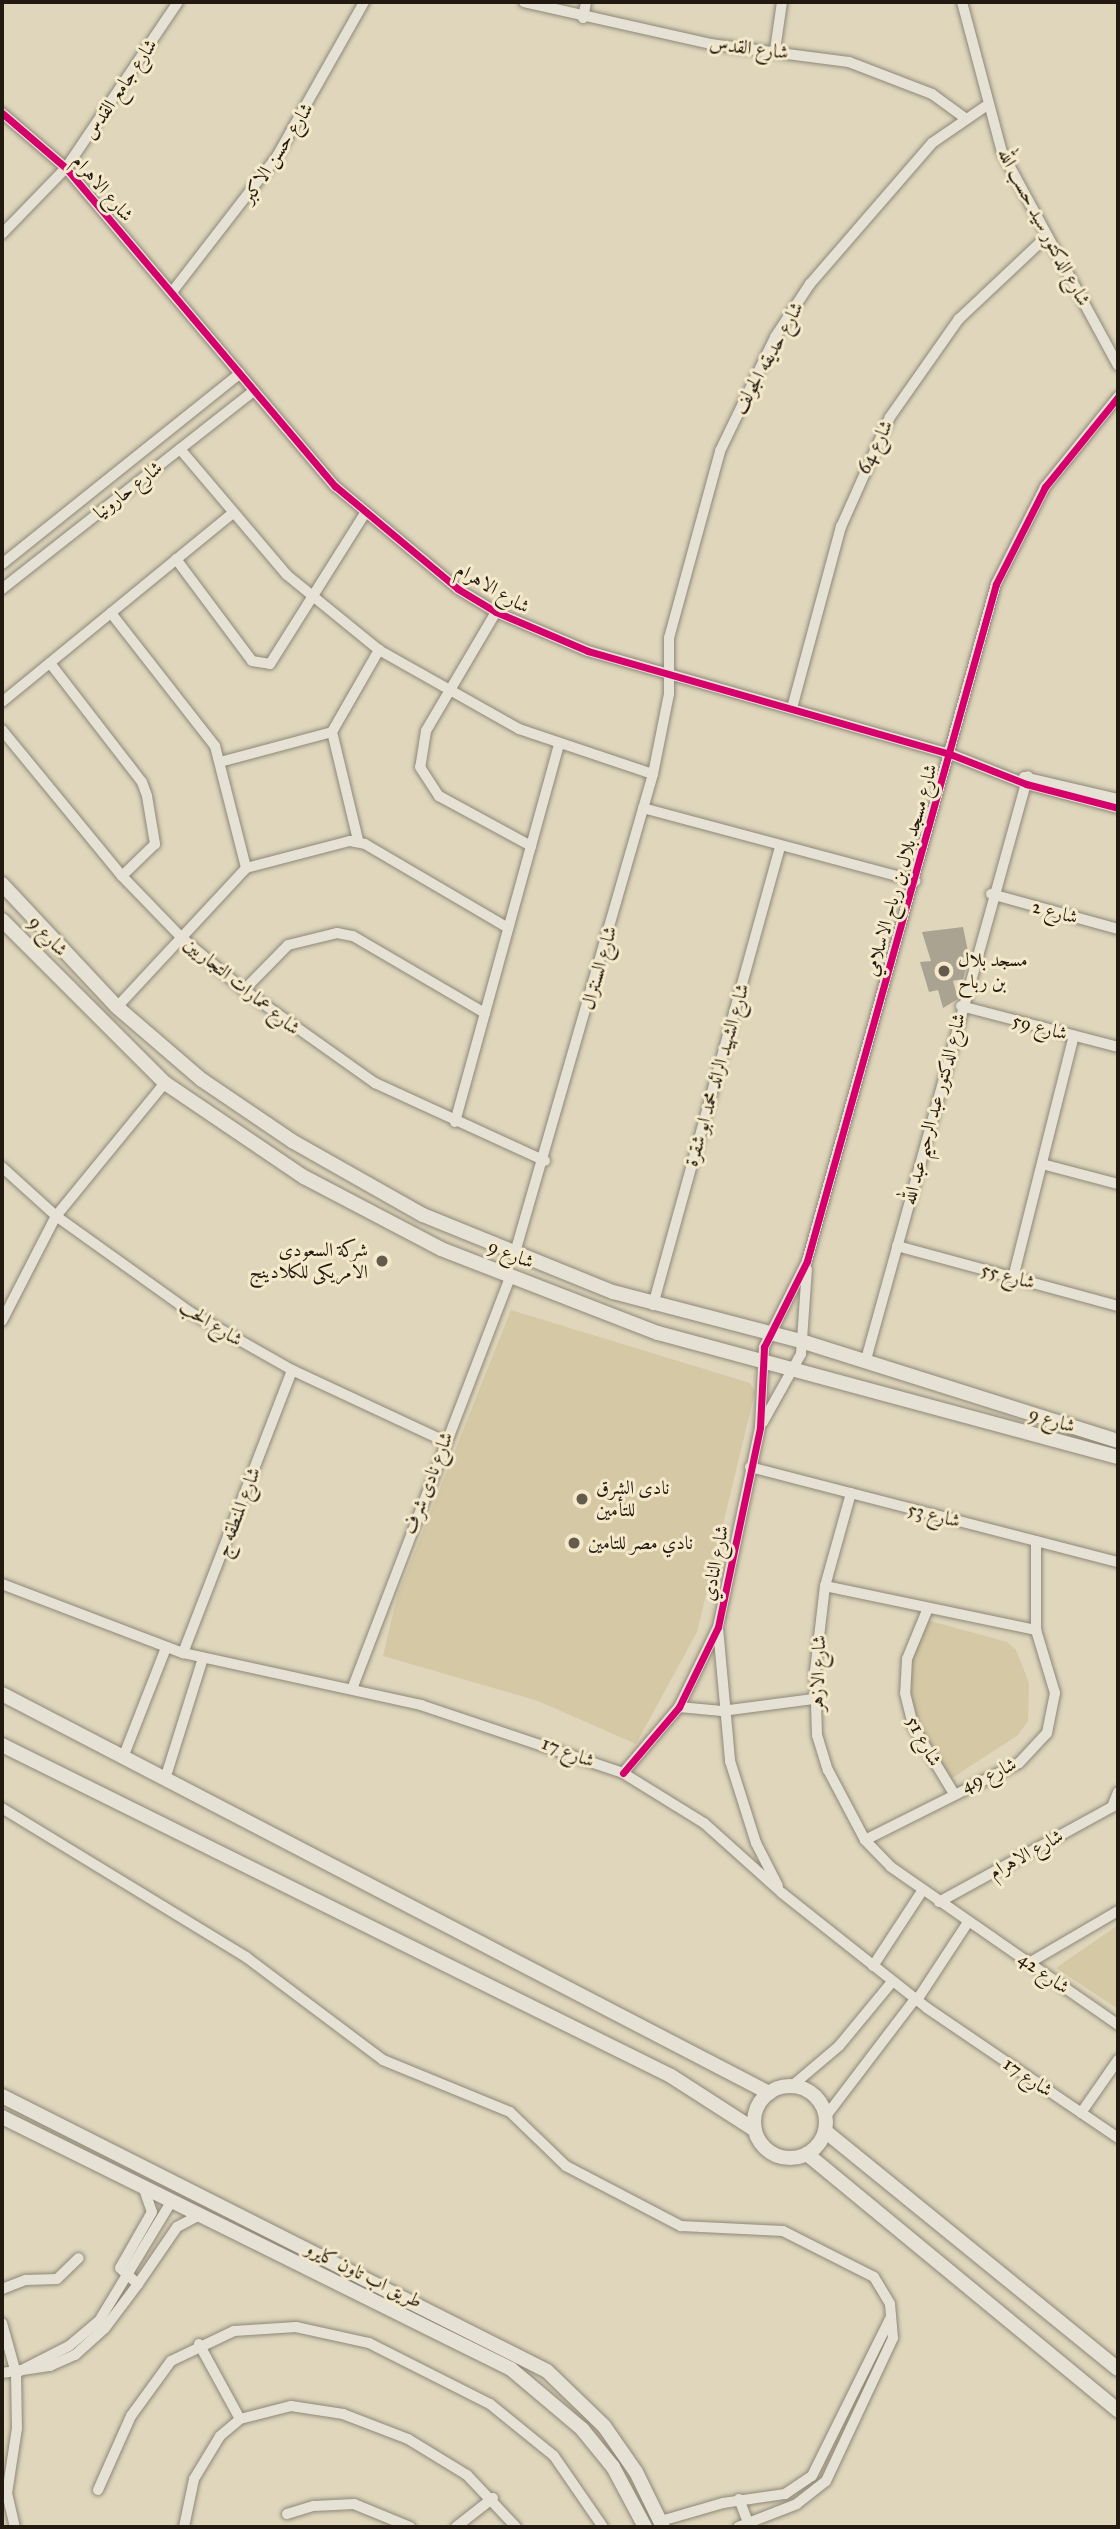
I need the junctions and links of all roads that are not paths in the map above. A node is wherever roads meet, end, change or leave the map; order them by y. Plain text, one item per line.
1 (178, 2) edge
2 (364, 2) edge
3 (524, 2) edge
4 (586, 2) edge
5 (782, 2) edge
6 (962, 2) edge
7 (583, 18) junction
8 (775, 50) junction
9 (986, 106) junction
10 (2, 113) edge
11 (964, 117) junction
12 (66, 168) junction
13 (2, 234) edge
14 (1047, 236) junction
15 (172, 292) junction
16 (1118, 366) edge
17 (240, 373) junction
18 (254, 391) junction
19 (1118, 397) edge
20 (180, 449) junction
21 (232, 514) junction
22 (365, 515) junction
23 (176, 559) junction
24 (2, 564) edge
25 (2, 589) edge
26 (314, 599) junction
27 (496, 612) junction
28 (111, 613) junction
29 (379, 650) junction
30 (50, 663) junction
31 (668, 677) junction
32 (449, 694) junction
33 (2, 702) edge
34 (792, 708) junction
35 (2, 730) edge
36 (331, 732) junction
37 (559, 744) junction
38 (950, 754) junction
39 (220, 762) junction
40 (653, 774) junction
41 (1025, 779) junction
42 (1118, 799) edge
43 (643, 808) junction
44 (1118, 808) edge
45 (358, 840) junction
46 (781, 845) junction
47 (531, 846) junction
48 (246, 868) junction
49 (122, 876) junction
50 (915, 881) junction
51 (2, 884) edge
52 (992, 894) junction
53 (2, 920) edge
54 (508, 928) junction
55 (1118, 929) edge
56 (181, 937) junction
57 (244, 990) junction
58 (961, 1006) junction
59 (117, 1007) junction
60 (485, 1013) junction
61 (1074, 1036) junction
62 (1118, 1047) edge
63 (165, 1083) junction
64 (455, 1122) junction
65 (545, 1161) junction
66 (1042, 1164) junction
67 (2, 1167) edge
68 (1118, 1184) edge
69 (56, 1216) junction
70 (897, 1246) junction
71 (514, 1256) junction
72 (807, 1261) junction
73 (1013, 1278) junction
74 (509, 1279) junction
75 (653, 1305) junction
76 (1118, 1306) edge
77 (676, 1311) junction
78 (2, 1321) edge
79 (658, 1333) junction
80 (771, 1334) junction
81 (801, 1341) junction
82 (762, 1362) junction
83 (865, 1363) junction
84 (292, 1370) junction
85 (792, 1370) junction
86 (760, 1427) junction
87 (444, 1441) junction
88 (1118, 1441) edge
89 (1118, 1457) edge
90 (750, 1467) junction
91 (851, 1493) junction
92 (1036, 1541) junction
93 (1118, 1562) edge
94 (2, 1584) edge
95 (825, 1586) junction
96 (928, 1608) junction
97 (718, 1627) junction
98 (1036, 1630) junction
99 (166, 1648) junction
100 (183, 1653) junction
101 (203, 1658) junction
102 (352, 1689) junction
103 (2, 1694) edge
104 (813, 1699) junction
105 (678, 1707) junction
106 (722, 1711) junction
107 (2, 1745) edge
108 (124, 1755) junction
109 (623, 1773) junction
110 (166, 1776) junction
111 (953, 1792) junction
112 (1118, 1792) edge
113 (1115, 1807) edge
114 (2, 1808) edge
115 (865, 1840) junction
116 (922, 1891) junction
117 (782, 1893) junction
118 (939, 1902) junction
119 (1118, 1910) edge
120 (968, 1922) junction
121 (1029, 1963) junction
122 (873, 1966) junction
123 (892, 1982) junction
124 (916, 1999) junction
125 (1118, 2025) edge
126 (1118, 2060) edge
127 (793, 2085) junction
128 (769, 2092) junction
129 (2, 2096) edge
130 (1081, 2113) junction
131 (826, 2116) junction
132 (2, 2117) edge
133 (755, 2130) junction
134 (825, 2131) junction
135 (1118, 2138) edge
136 (807, 2154) junction
137 (143, 2189) junction
138 (172, 2202) junction
139 (200, 2215) junction
140 (148, 2220) junction
141 (158, 2226) junction
142 (173, 2234) junction
143 (79, 2258) dead end
144 (299, 2264) junction
145 (127, 2278) junction
146 (376, 2280) junction
147 (138, 2284) junction
148 (2, 2289) edge
149 (891, 2317) junction
150 (2, 2323) edge
151 (417, 2323) junction
152 (495, 2340) junction
153 (199, 2344) junction
154 (1118, 2369) edge
155 (2, 2373) edge
156 (16, 2373) junction
157 (854, 2394) junction
158 (866, 2399) junction
159 (1118, 2410) edge
160 (240, 2419) junction
161 (98, 2490) dead end
162 (493, 2498) junction
163 (739, 2499) junction
164 (287, 2514) dead end
165 (662, 2524) edge
166 (743, 2525) edge
167 (15, 2527) edge
168 (184, 2527) edge
169 (410, 2527) edge
170 (456, 2527) edge
171 (516, 2527) edge
172 (603, 2527) edge
173 (645, 2527) edge

1 - 12 street, شارع جامع القدس
2 - 15 street, شارع حسن الاكبر
3 - 7 street, شارع القدس
4 - 7 street
5 - 8 street
6 - 9 street, شارع الدكتور سيد حسب الله
7 - 8 street, شارع القدس
8 - 11 street, شارع القدس
9 - 11 street, شارع حديقه الجولف
9 - 14 street, شارع الدكتور سيد حسب الله
10 - 12 street, شارع الاهرام
11 - 31 street, شارع حديقه الجولف
12 - 13 street, شارع جامع القدس
12 - 15 street, شارع الاهرام
14 - 16 street, شارع الدكتور سيد حسب الله
14 - 34 street, شارع 64
15 - 17 street, شارع الاهرام
17 - 18 street, شارع الاهرام
17 - 24 street, شارع حارونيا
18 - 20 street, شارع حارونيا
18 - 22 street, شارع الاهرام
19 - 38 street, شارع مسجد بلال بن رباح الاسلامي
20 - 21 street
20 - 25 street, شارع حارونيا
21 - 23 street
21 - 26 street
22 - 26 street
22 - 27 street, شارع الاهرام
23 - 26 street
23 - 28 street
26 - 29 street
27 - 31 street, شارع الاهرام
27 - 32 street
28 - 30 street
28 - 39 street
29 - 32 street
29 - 36 street
30 - 33 street
30 - 49 street
31 - 34 street, شارع الاهرام
31 - 40 street, شارع السنترال
32 - 37 street
32 - 47 street
34 - 38 street, شارع الاهرام
35 - 49 street, شارع عمارات التجاريين
36 - 39 street
36 - 45 street
37 - 40 street
37 - 47 street
38 - 41 street, شارع الاهرام
38 - 50 street, شارع مسجد بلال بن رباح الاسلامي
39 - 48 street
40 - 43 street, شارع السنترال
41 - 42 street
41 - 44 street
41 - 52 street, شارع الدكتور عبد الرحيم عبد الله
43 - 46 street
43 - 65 street, شارع السنترال
45 - 48 street
45 - 54 street
46 - 50 street
46 - 75 street, شارع الشهيد الرائد محمد ابو شقرة
47 - 54 street
48 - 56 street
49 - 56 street, شارع عمارات التجاريين
50 - 72 street, شارع مسجد بلال بن رباح الاسلامي
51 - 59 main road, شارع 9
52 - 55 street, شارع 2
52 - 58 street, شارع الدكتور عبد الرحيم عبد الله
53 - 63 main road, شارع 9
54 - 60 street
56 - 57 street, شارع عمارات التجاريين
56 - 59 street
57 - 60 street
57 - 64 street, شارع عمارات التجاريين
58 - 61 street, شارع 59
58 - 70 street, شارع الدكتور عبد الرحيم عبد الله
59 - 71 main road, شارع 9
60 - 64 street
61 - 62 street, شارع 59
61 - 66 street
63 - 69 street
63 - 74 main road, شارع 9
64 - 65 street, شارع عمارات التجاريين
65 - 71 street, شارع السنترال
66 - 68 street
66 - 73 street
67 - 69 street, شارع الحب
69 - 78 street
69 - 84 street, شارع الحب
70 - 73 street, شارع 55
70 - 83 street, شارع الدكتور عبد الرحيم عبد الله
71 - 75 main road, شارع 9
72 - 80 street, شارع مسجد بلال بن رباح الاسلامي
72 - 81 street, شارع مسجد بلال بن رباح الاسلامي
73 - 76 street, شارع 55
74 - 79 main road, شارع 9
74 - 87 street, شارع نادى شرف
75 - 77 main road, شارع 9
77 - 79 main road
77 - 80 main road, شارع 9
79 - 82 main road, شارع 9
80 - 81 main road, شارع 9
80 - 82 street, شارع النادي
81 - 83 main road, شارع 9
81 - 85 street, شارع النادي
82 - 85 main road, شارع 9
82 - 86 street, شارع النادي
83 - 88 main road, شارع 9
84 - 87 street, شارع الحب
84 - 100 street, شارع المنطقه ج
85 - 86 street, شارع النادي
85 - 89 main road, شارع 9
86 - 90 street, شارع النادي
87 - 102 street, شارع نادى شرف
90 - 91 street, شارع 53
90 - 97 street, شارع النادي
91 - 92 street, شارع 53
91 - 95 street, شارع الازهر
92 - 93 street, شارع 53
92 - 98 street, شارع 49
94 - 99 street, شارع 17
95 - 96 street
95 - 104 street, شارع الازهر
96 - 98 street
96 - 111 street, شارع 51
97 - 105 street, شارع النادي
97 - 106 street, شارع النادي
98 - 111 street, شارع 49
99 - 100 street, شارع 17
99 - 108 street
100 - 101 street, شارع 17
101 - 102 street, شارع 17
101 - 110 street
102 - 109 street, شارع 17
103 - 108 main road
104 - 106 street
104 - 115 street, شارع الازهر
105 - 106 street
105 - 109 street, شارع النادي
106 - 117 street, شارع النادي
107 - 133 main road
108 - 110 main road
109 - 117 street, شارع 17
110 - 128 main road
111 - 115 street, شارع 49
112 - 113 street, شارع الاهرام
113 - 118 street, شارع الاهرام
114 - 149 street
115 - 116 street, شارع الازهر
116 - 118 street, شارع الازهر
116 - 122 street
117 - 122 street, شارع 17
118 - 120 street, شارع الازهر
119 - 121 street
120 - 121 street, شارع 42
120 - 124 street
121 - 125 street, شارع 42
122 - 123 street, شارع 17
123 - 124 street, شارع 17
123 - 127 street
124 - 130 street, شارع 17
124 - 131 street
126 - 130 street
127 - 128 main road
127 - 131 main road
128 - 133 main road
129 - 146 main road, طريق اب تاون كايرو
130 - 135 street, شارع 17
131 - 134 main road
132 - 137 main road, طريق اب تاون كايرو
133 - 136 main road
134 - 136 main road
134 - 154 main road
136 - 159 main road
137 - 138 main road, طريق اب تاون كايرو
137 - 140 street
138 - 139 main road, طريق اب تاون كايرو
138 - 141 street
139 - 142 street
139 - 144 main road, طريق اب تاون كايرو
140 - 141 street
140 - 145 street
141 - 142 street
141 - 145 street
142 - 147 street
143 - 148 street
144 - 146 main road
144 - 151 main road, طريق اب تاون كايرو
145 - 147 street
145 - 156 street
146 - 152 main road, طريق اب تاون كايرو
147 - 156 street
149 - 157 street
149 - 158 street
150 - 156 street
151 - 152 main road
151 - 173 main road, طريق اب تاون كايرو
152 - 165 main road, طريق اب تاون كايرو
153 - 160 street
153 - 161 street
153 - 172 street
155 - 156 street
156 - 167 street
157 - 158 street
157 - 163 street
158 - 166 street
160 - 162 street
160 - 168 street
162 - 170 street
162 - 171 street
163 - 165 street
163 - 166 street
164 - 169 street

